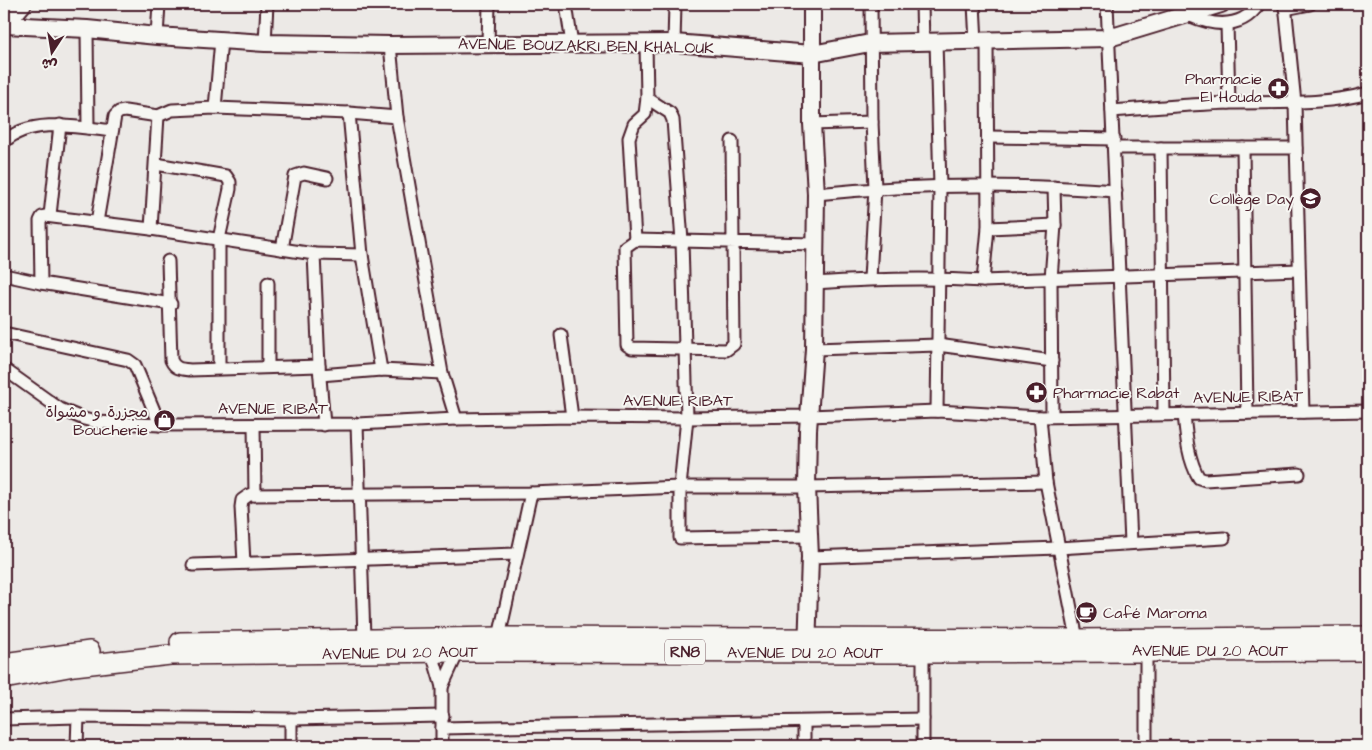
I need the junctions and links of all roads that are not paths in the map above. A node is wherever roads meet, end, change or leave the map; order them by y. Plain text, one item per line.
1 (23, 4) edge
2 (159, 4) edge
3 (267, 4) edge
4 (489, 4) edge
5 (566, 4) edge
6 (675, 4) edge
7 (812, 4) edge
8 (871, 4) edge
9 (922, 4) edge
10 (974, 4) edge
11 (1108, 4) edge
12 (1221, 4) edge
13 (1259, 4) edge
14 (1310, 4) edge
15 (1285, 6) edge
16 (1188, 15) junction
17 (1227, 24) junction
18 (4, 26) edge
19 (87, 28) junction
20 (157, 36) junction
21 (1109, 38) junction
22 (221, 40) junction
23 (930, 42) junction
24 (981, 42) junction
25 (265, 43) junction
26 (674, 43) junction
27 (870, 43) junction
28 (488, 44) junction
29 (572, 44) junction
30 (646, 44) junction
31 (390, 45) junction
32 (812, 54) junction
33 (1368, 93) edge
34 (647, 98) junction
35 (1229, 103) junction
36 (1295, 103) junction
37 (215, 108) junction
38 (1112, 111) junction
39 (349, 113) junction
40 (158, 116) junction
41 (397, 117) junction
42 (872, 122) junction
43 (812, 124) junction
44 (60, 125) junction
45 (88, 128) junction
46 (112, 131) junction
47 (988, 137) junction
48 (732, 141) dead end
49 (4, 142) edge
50 (1114, 143) junction
51 (1161, 148) junction
52 (1243, 148) junction
53 (1296, 148) junction
54 (156, 164) junction
55 (327, 178) dead end
56 (940, 187) junction
57 (1054, 187) junction
58 (875, 188) junction
59 (987, 188) junction
60 (1116, 192) junction
61 (816, 194) junction
62 (50, 216) junction
63 (97, 222) junction
64 (1055, 225) junction
65 (988, 228) junction
66 (151, 229) junction
67 (219, 239) junction
68 (635, 240) junction
69 (734, 241) junction
70 (682, 242) junction
71 (815, 244) junction
72 (282, 249) junction
73 (314, 254) junction
74 (362, 255) junction
75 (168, 262) dead end
76 (1299, 270) junction
77 (1245, 272) junction
78 (4, 275) edge
79 (1162, 275) junction
80 (1119, 276) junction
81 (938, 278) junction
82 (1050, 278) junction
83 (870, 279) junction
84 (983, 281) junction
85 (40, 283) junction
86 (268, 283) dead end
87 (814, 283) junction
88 (171, 304) junction
89 (4, 333) edge
90 (561, 335) dead end
91 (938, 345) junction
92 (814, 349) junction
93 (684, 350) junction
94 (1052, 361) junction
95 (268, 367) junction
96 (219, 368) junction
97 (4, 369) edge
98 (320, 370) junction
99 (381, 370) junction
100 (442, 373) junction
101 (937, 411) junction
102 (1368, 411) edge
103 (1303, 412) junction
104 (1247, 413) junction
105 (1164, 414) junction
106 (1184, 414) junction
107 (1125, 415) junction
108 (809, 416) junction
109 (1046, 416) junction
110 (572, 417) junction
111 (687, 418) junction
112 (456, 419) junction
113 (357, 424) junction
114 (160, 425) junction
115 (254, 425) junction
116 (324, 425) junction
117 (1299, 474) dead end
118 (1046, 482) junction
119 (680, 487) junction
120 (807, 487) junction
121 (360, 493) junction
122 (531, 493) junction
123 (255, 495) junction
124 (810, 536) junction
125 (1224, 538) dead end
126 (1131, 543) junction
127 (1058, 548) junction
128 (517, 554) junction
129 (810, 557) junction
130 (361, 558) junction
131 (244, 563) junction
132 (193, 565) dead end
133 (1368, 636) edge
134 (499, 637) junction
135 (364, 638) junction
136 (1076, 639) junction
137 (807, 645) junction
138 (923, 646) junction
139 (1368, 650) edge
140 (458, 652) junction
141 (1146, 652) junction
142 (432, 653) junction
143 (4, 663) edge
144 (4, 678) edge
145 (442, 687) junction
146 (443, 716) junction
147 (78, 718) junction
148 (4, 719) edge
149 (291, 719) junction
150 (923, 719) junction
151 (804, 722) junction
152 (442, 728) junction
153 (77, 746) edge
154 (290, 746) edge
155 (442, 746) edge
156 (804, 746) edge
157 (923, 746) edge
158 (1146, 746) edge

1 - 18 street
2 - 20 street
3 - 25 street
4 - 28 street
5 - 29 street
6 - 26 street
7 - 32 street
8 - 27 street
9 - 23 street
10 - 24 street
11 - 21 street
12 - 16 street, AVENUE BOUZAKRI BEN KHALOUK
13 - 17 street
14 - 15 street
15 - 36 street
16 - 17 street
16 - 21 street, AVENUE BOUZAKRI BEN KHALOUK
17 - 35 street
18 - 19 street, AVENUE BOUZAKRI BEN KHALOUK
19 - 20 street, AVENUE BOUZAKRI BEN KHALOUK
19 - 45 street
20 - 22 street, AVENUE BOUZAKRI BEN KHALOUK
21 - 24 street, AVENUE BOUZAKRI BEN KHALOUK
21 - 38 street
22 - 25 street, AVENUE BOUZAKRI BEN KHALOUK
22 - 37 street
23 - 24 street, AVENUE BOUZAKRI BEN KHALOUK
23 - 27 street, AVENUE BOUZAKRI BEN KHALOUK
23 - 56 street
24 - 47 street
25 - 31 street, AVENUE BOUZAKRI BEN KHALOUK
26 - 30 street, AVENUE BOUZAKRI BEN KHALOUK
26 - 32 street, AVENUE BOUZAKRI BEN KHALOUK
27 - 32 street, AVENUE BOUZAKRI BEN KHALOUK
27 - 42 street
28 - 29 street, AVENUE BOUZAKRI BEN KHALOUK
28 - 31 street, AVENUE BOUZAKRI BEN KHALOUK
29 - 30 street, AVENUE BOUZAKRI BEN KHALOUK
30 - 34 street
31 - 41 street
32 - 43 street
33 - 36 street
34 - 68 street
34 - 70 street
35 - 36 street
35 - 38 street
36 - 53 street
37 - 39 street
37 - 40 street
38 - 50 street
39 - 41 street
39 - 74 street
40 - 46 street
40 - 54 street
41 - 100 street
42 - 43 street
42 - 58 street
43 - 61 street
44 - 45 street
44 - 49 street
44 - 62 street
45 - 46 street
46 - 63 street
47 - 50 street
47 - 59 street
48 - 69 street
50 - 51 street
50 - 60 street
51 - 52 street
51 - 79 street
52 - 53 street
52 - 77 street
53 - 76 street
54 - 66 street
54 - 67 street
55 - 72 street
56 - 58 street
56 - 59 street
56 - 81 street
57 - 59 street
57 - 60 street
57 - 64 street
58 - 61 street
58 - 83 street
59 - 65 street
60 - 80 street
61 - 71 street
62 - 63 street
62 - 85 street
63 - 66 street
64 - 65 street
64 - 82 street
65 - 84 street
66 - 67 street
67 - 72 street
67 - 96 street
68 - 70 street
68 - 93 street
69 - 70 street
69 - 71 street
69 - 93 street
70 - 93 street
71 - 87 street
72 - 73 street
73 - 74 street
73 - 98 street
74 - 99 street
75 - 88 street
76 - 77 street
76 - 103 street
77 - 79 street
77 - 104 street
78 - 85 street
79 - 80 street
79 - 105 street
80 - 82 street
80 - 107 street
81 - 83 street
81 - 84 street
81 - 91 street
82 - 84 street
82 - 94 street
83 - 87 street
85 - 88 street
86 - 95 street
87 - 92 street
88 - 96 street
89 - 114 street
90 - 110 street
91 - 92 street
91 - 94 street
91 - 101 street
92 - 108 street
93 - 111 street
94 - 109 street
95 - 96 street
95 - 98 street
97 - 114 street, AVENUE RIBAT
98 - 99 street
98 - 116 street
99 - 100 street
100 - 112 street
101 - 108 street, AVENUE RIBAT
101 - 109 street, AVENUE RIBAT
102 - 103 street, AVENUE RIBAT
103 - 104 street, AVENUE RIBAT
104 - 106 street, AVENUE RIBAT
105 - 106 street, AVENUE RIBAT
105 - 107 street, AVENUE RIBAT
106 - 117 street
107 - 109 street, AVENUE RIBAT
107 - 126 street
108 - 111 street, AVENUE RIBAT
108 - 120 street
109 - 118 street
110 - 111 street, AVENUE RIBAT
110 - 112 street, AVENUE RIBAT
111 - 119 street
112 - 113 street, AVENUE RIBAT
113 - 116 street, AVENUE RIBAT
113 - 121 street
114 - 115 street, AVENUE RIBAT
115 - 116 street, AVENUE RIBAT
115 - 123 street
118 - 120 street
118 - 127 street
119 - 120 street
119 - 122 street
119 - 124 street
120 - 124 street
121 - 122 street
121 - 123 street
121 - 130 street
122 - 128 street
123 - 131 street
124 - 129 street
125 - 126 street
126 - 127 street
127 - 129 street
127 - 136 street
128 - 130 street
128 - 134 street
129 - 137 street
130 - 131 street
130 - 135 street
131 - 132 street
133 - 136 main road, AVENUE DU 20 AOUT / RN8
134 - 135 main road, AVENUE DU 20 AOUT / RN8
134 - 137 main road, AVENUE DU 20 AOUT / RN8
135 - 143 main road, AVENUE DU 20 AOUT / RN8
136 - 138 main road, AVENUE DU 20 AOUT / RN8
137 - 138 main road, AVENUE DU 20 AOUT / RN8
137 - 140 main road, AVENUE DU 20 AOUT / RN8
138 - 141 main road, AVENUE DU 20 AOUT / RN8
138 - 150 street
139 - 141 main road, AVENUE DU 20 AOUT / RN8
140 - 142 main road, AVENUE DU 20 AOUT / RN8
140 - 145 street
141 - 158 street
142 - 144 main road, AVENUE DU 20 AOUT / RN8
142 - 145 street
145 - 146 street
146 - 149 street
146 - 152 street
147 - 148 street
147 - 149 street
147 - 153 street
149 - 154 street
150 - 151 street
150 - 157 street
151 - 152 street
151 - 156 street
152 - 155 street

